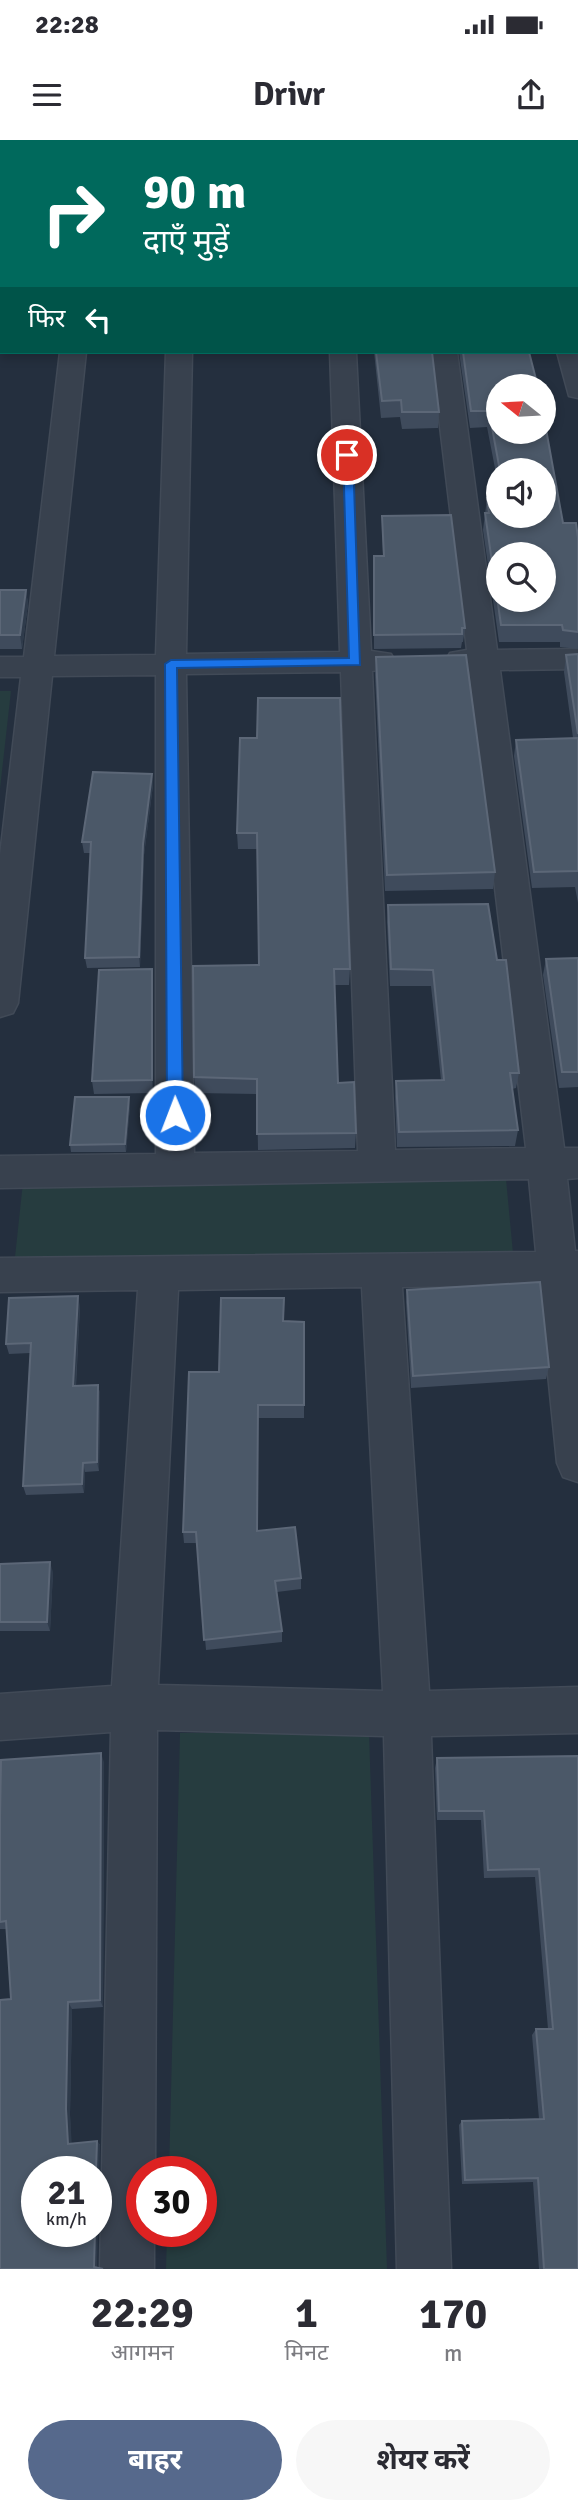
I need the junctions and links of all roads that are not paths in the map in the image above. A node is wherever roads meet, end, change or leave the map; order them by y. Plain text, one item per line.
1 (73, 354) edge
2 (179, 354) edge
3 (343, 354) edge
4 (444, 354) edge
5 (570, 354) edge
6 (578, 390) edge
7 (578, 659) edge
8 (485, 660) junction
9 (356, 662) junction
10 (171, 664) junction
11 (0, 667) edge
12 (38, 667) junction
13 (0, 1003) edge
14 (563, 1163) edge
15 (377, 1166) junction
16 (175, 1168) junction
17 (0, 1172) edge
18 (567, 1268) edge
19 (381, 1270) junction
20 (159, 1271) junction
21 (0, 1275) edge
22 (578, 1463) edge
23 (134, 1707) junction
24 (578, 1710) edge
25 (407, 1714) junction
26 (0, 1717) edge
27 (127, 2269) edge
28 (424, 2269) edge

1 - 12 street
2 - 10 street
3 - 9 street
4 - 8 street
5 - 6 street
7 - 8 street
8 - 9 street
8 - 14 street
9 - 10 street
9 - 15 street
10 - 12 street
10 - 16 street
11 - 12 street
12 - 13 street
14 - 15 street
14 - 18 street
15 - 16 street
16 - 17 street
18 - 19 street
18 - 22 street
19 - 20 street
19 - 25 street
20 - 21 street
20 - 23 street
23 - 25 street
23 - 26 street
23 - 27 street
24 - 25 street
25 - 28 street

